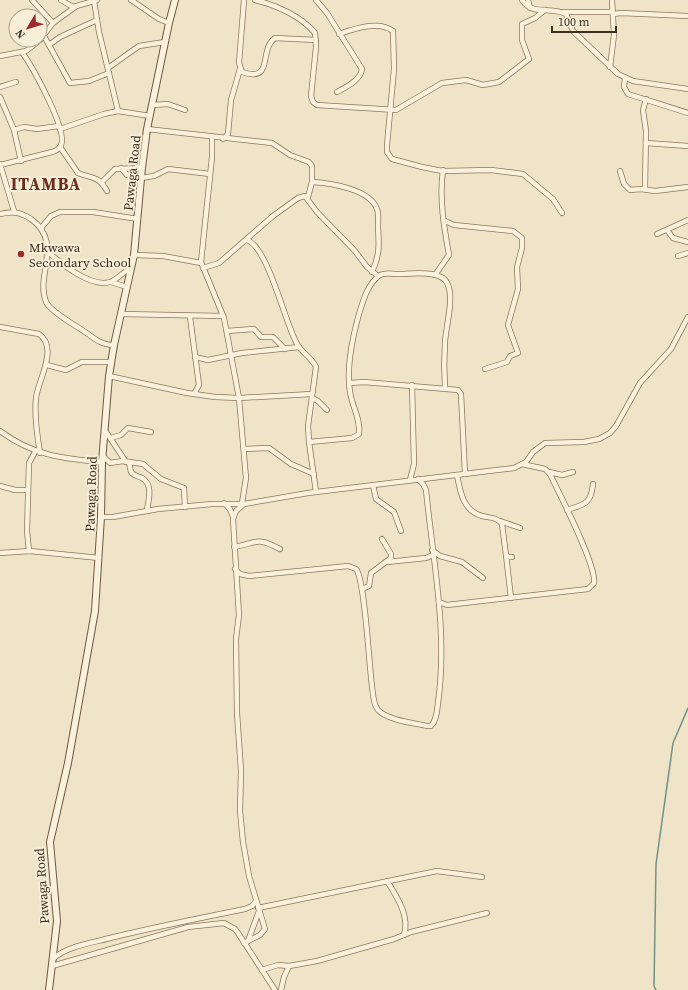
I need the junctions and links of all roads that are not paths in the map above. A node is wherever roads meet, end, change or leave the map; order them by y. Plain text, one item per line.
1 (32, 0) edge
2 (61, 0) edge
3 (132, 0) edge
4 (176, 0) edge
5 (244, 0) edge
6 (255, 0) edge
7 (316, 0) edge
8 (522, 0) edge
9 (528, 0) edge
10 (612, 0) edge
11 (96, 1) edge
12 (75, 7) junction
13 (530, 8) junction
14 (544, 10) junction
15 (563, 12) junction
16 (613, 13) junction
17 (688, 16) edge
18 (97, 20) junction
19 (53, 22) junction
20 (169, 24) junction
21 (48, 30) edge
22 (339, 34) junction
23 (316, 40) junction
24 (165, 42) junction
25 (49, 45) joint
26 (29, 48) edge
27 (22, 52) junction
28 (0, 56) edge
29 (610, 67) junction
30 (240, 69) junction
31 (108, 70) junction
32 (625, 78) junction
33 (16, 82) dead end
34 (0, 87) edge
35 (688, 89) edge
36 (337, 92) dead end
37 (0, 97) edge
38 (646, 99) junction
39 (152, 105) junction
40 (185, 110) dead end
41 (390, 110) junction
42 (118, 111) junction
43 (688, 113) edge
44 (150, 116) junction
45 (60, 127) junction
46 (147, 129) junction
47 (14, 130) junction
48 (212, 137) junction
49 (223, 139) junction
50 (646, 143) junction
51 (688, 146) edge
52 (60, 147) junction
53 (21, 161) junction
54 (0, 165) edge
55 (121, 168) junction
56 (142, 168) junction
57 (443, 170) junction
58 (620, 171) dead end
59 (210, 174) junction
60 (141, 179) junction
61 (102, 182) junction
62 (312, 182) junction
63 (688, 187) edge
64 (645, 189) junction
65 (107, 191) dead end
66 (308, 197) junction
67 (14, 211) junction
68 (562, 213) dead end
69 (0, 214) edge
70 (138, 219) junction
71 (688, 220) edge
72 (444, 221) junction
73 (41, 228) junction
74 (667, 230) junction
75 (657, 234) dead end
76 (247, 240) junction
77 (688, 242) edge
78 (47, 252) junction
79 (688, 253) edge
80 (134, 255) junction
81 (678, 256) dead end
82 (202, 265) junction
83 (131, 268) junction
84 (372, 272) junction
85 (435, 275) junction
86 (378, 276) junction
87 (111, 282) junction
88 (127, 287) junction
89 (121, 314) junction
90 (223, 316) junction
91 (190, 317) junction
92 (688, 317) edge
93 (0, 327) edge
94 (227, 331) junction
95 (114, 345) junction
96 (299, 347) junction
97 (285, 349) junction
98 (231, 355) junction
99 (195, 358) junction
100 (111, 362) junction
101 (47, 365) junction
102 (485, 369) dead end
103 (109, 376) junction
104 (350, 383) junction
105 (412, 385) junction
106 (445, 388) junction
107 (194, 394) junction
108 (312, 396) junction
109 (239, 398) junction
110 (327, 410) dead end
111 (0, 431) edge
112 (106, 432) junction
113 (151, 432) dead end
114 (111, 438) junction
115 (309, 442) junction
116 (244, 449) junction
117 (37, 452) junction
118 (102, 459) junction
119 (128, 462) junction
120 (522, 464) junction
121 (549, 472) junction
122 (573, 472) dead end
123 (314, 474) junction
124 (465, 474) junction
125 (457, 475) junction
126 (418, 479) junction
127 (410, 480) junction
128 (593, 484) dead end
129 (373, 485) junction
130 (0, 486) edge
131 (28, 490) junction
132 (316, 492) junction
133 (224, 503) junction
134 (243, 504) junction
135 (185, 507) junction
136 (567, 510) junction
137 (147, 511) junction
138 (101, 516) junction
139 (233, 517) junction
140 (500, 521) junction
141 (520, 528) dead end
142 (401, 531) dead end
143 (382, 539) dead end
144 (234, 547) junction
145 (280, 549) dead end
146 (29, 551) junction
147 (0, 553) edge
148 (433, 553) junction
149 (506, 555) junction
150 (512, 557) dead end
151 (99, 558) junction
152 (387, 562) junction
153 (235, 569) junction
154 (483, 578) dead end
155 (362, 589) junction
156 (511, 598) junction
157 (439, 602) junction
158 (482, 877) dead end
159 (387, 882) junction
160 (256, 901) junction
161 (259, 909) junction
162 (487, 913) dead end
163 (404, 935) junction
164 (246, 942) junction
165 (53, 959) junction
166 (52, 966) junction
167 (289, 966) junction
168 (262, 970) junction
169 (49, 990) edge
170 (275, 990) edge
171 (281, 990) edge

1 - 19 street
2 - 12 street
3 - 20 street
4 - 20 main road, Pawaga Road
5 - 30 street
6 - 23 street
7 - 22 street
8 - 13 street
9 - 13 street
10 - 16 street
11 - 12 street
11 - 18 street
12 - 19 street
13 - 14 street
14 - 15 street
14 - 41 street
15 - 16 street
15 - 29 street
16 - 17 street
16 - 29 street
18 - 25 street
18 - 31 street
19 - 21 street
20 - 24 main road, Pawaga Road
22 - 36 street
22 - 41 street
23 - 30 street
23 - 41 street
24 - 31 street
24 - 39 main road, Pawaga Road
25 - 31 street
26 - 27 street
27 - 28 street
27 - 45 street
29 - 32 street
30 - 49 street
31 - 42 street
32 - 35 street
32 - 38 street
33 - 34 street
37 - 47 street
38 - 43 street
38 - 50 street
39 - 40 street
39 - 44 main road, Pawaga Road
41 - 57 street
42 - 44 street
42 - 45 street
44 - 46 main road, Pawaga Road
45 - 47 street
45 - 52 street
46 - 48 street
46 - 56 main road, Pawaga Road
47 - 53 street
48 - 49 street
48 - 59 street
49 - 62 street
50 - 51 street
50 - 64 street
52 - 53 street
52 - 61 street
53 - 54 street
54 - 67 street
55 - 56 street
55 - 60 street
55 - 61 street
56 - 60 main road, Pawaga Road
57 - 68 street
57 - 72 street
58 - 64 street
59 - 60 street
59 - 82 street
60 - 70 main road, Pawaga Road
61 - 65 street
62 - 66 street
62 - 84 street
63 - 64 street
66 - 76 street
66 - 84 street
67 - 69 street
67 - 73 street
70 - 73 street
70 - 80 main road, Pawaga Road
71 - 74 street
72 - 85 street
72 - 102 street
73 - 78 street
74 - 75 street
74 - 77 street
76 - 82 street
76 - 96 street
78 - 87 street
78 - 95 street
79 - 81 street
80 - 82 street
80 - 83 main road, Pawaga Road
82 - 90 street
83 - 87 street
83 - 88 main road, Pawaga Road
84 - 86 street
85 - 86 street
85 - 106 street
86 - 104 street
87 - 88 street
88 - 89 main road, Pawaga Road
89 - 91 street
89 - 95 main road, Pawaga Road
90 - 91 street
90 - 94 street
91 - 99 street
92 - 120 street
93 - 101 street
94 - 97 street
94 - 98 street
95 - 100 main road, Pawaga Road
96 - 97 street
96 - 108 street
97 - 98 street
98 - 99 street
98 - 109 street
99 - 107 street
100 - 101 street
100 - 103 main road, Pawaga Road
101 - 117 street
103 - 107 street
103 - 112 main road, Pawaga Road
104 - 105 street
104 - 115 street
105 - 106 street
105 - 127 street
106 - 124 street
107 - 109 street
108 - 109 street
108 - 110 street
108 - 115 street
109 - 116 street
111 - 117 street
112 - 114 street
112 - 118 main road, Pawaga Road
113 - 114 street
114 - 119 street
115 - 123 street
116 - 123 street
116 - 134 street
117 - 118 street
117 - 131 street
118 - 119 street
118 - 138 main road, Pawaga Road
119 - 135 street
119 - 137 street
120 - 121 street
120 - 124 street
121 - 122 street
121 - 136 street
123 - 132 street
124 - 125 street
125 - 126 street
125 - 140 street
126 - 127 street
126 - 148 street
127 - 129 street
128 - 136 street
129 - 132 street
129 - 142 street
130 - 131 street
131 - 146 street
132 - 134 street
133 - 134 street
133 - 135 street
133 - 139 street
134 - 139 street
135 - 137 street
136 - 156 street
137 - 138 street
138 - 151 main road, Pawaga Road
139 - 144 street
140 - 141 street
140 - 149 street
143 - 152 street
144 - 145 street
144 - 153 street
146 - 147 street
146 - 151 street
148 - 152 street
148 - 154 street
148 - 157 street
149 - 150 street
149 - 156 street
151 - 165 main road, Pawaga Road
152 - 155 street
153 - 155 street
153 - 160 street
155 - 157 street
156 - 157 street
158 - 159 street
159 - 161 street
159 - 163 street
160 - 161 street
160 - 165 street
161 - 164 street
161 - 164 street
162 - 163 street
163 - 167 street
164 - 166 street
164 - 168 street
165 - 166 main road, Pawaga Road
166 - 169 main road, Pawaga Road
167 - 168 street
167 - 171 street
168 - 170 street

